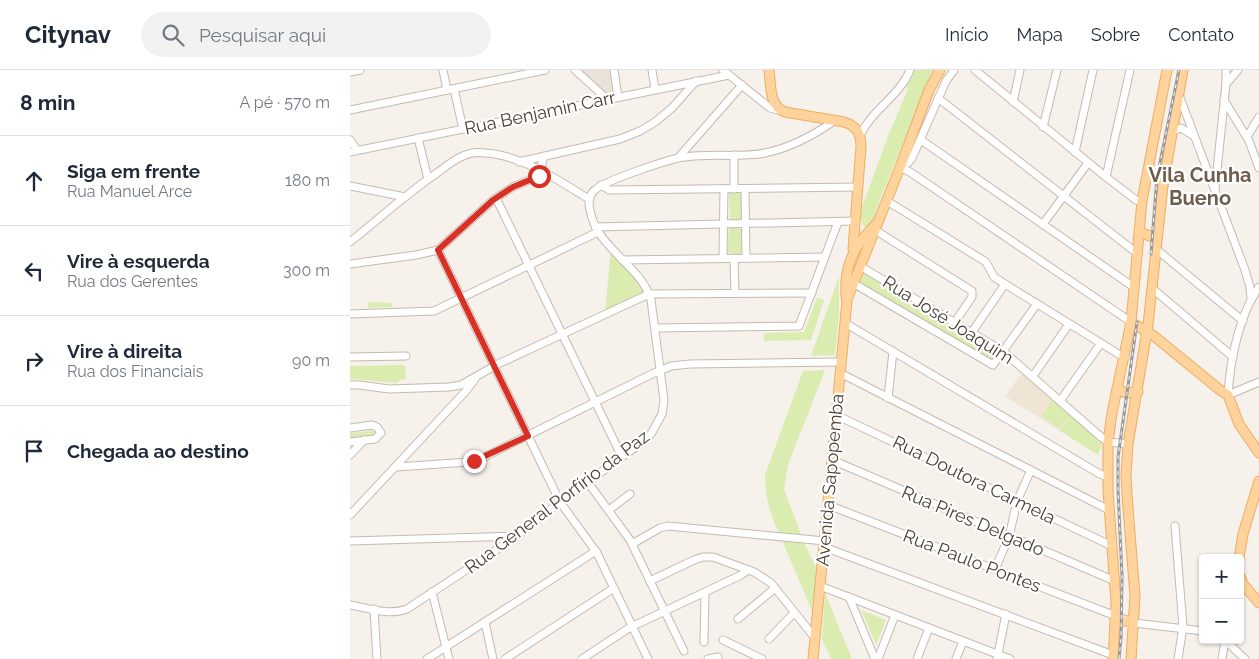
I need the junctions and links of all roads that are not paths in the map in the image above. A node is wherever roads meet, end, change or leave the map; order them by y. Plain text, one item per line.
1 (360, 70) edge
2 (443, 70) edge
3 (545, 70) edge
4 (575, 70) edge
5 (614, 70) edge
6 (652, 70) edge
7 (769, 70) edge
8 (910, 70) edge
9 (940, 70) edge
10 (954, 70) edge
11 (975, 70) edge
12 (1020, 70) edge
13 (1056, 70) edge
14 (1093, 70) edge
15 (1130, 70) edge
16 (1166, 70) edge
17 (1183, 70) edge
18 (1226, 70) edge
19 (1238, 70) edge
20 (350, 72) edge
21 (726, 72) edge
22 (696, 81) junction
23 (1226, 84) junction
24 (742, 86) junction
25 (654, 89) junction
26 (451, 90) junction
27 (1179, 94) junction
28 (618, 98) junction
29 (938, 98) junction
30 (608, 100) junction
31 (1224, 100) junction
32 (773, 101) junction
33 (763, 102) junction
34 (1013, 102) junction
35 (350, 110) edge
36 (778, 110) junction
37 (1259, 118) edge
38 (834, 121) junction
39 (1043, 127) junction
40 (462, 129) junction
41 (859, 130) junction
42 (1173, 131) junction
43 (1194, 136) junction
44 (1247, 137) junction
45 (418, 138) junction
46 (350, 140) edge
47 (921, 140) junction
48 (353, 151) edge
49 (1075, 152) junction
50 (734, 155) junction
51 (544, 156) junction
52 (678, 158) junction
53 (519, 162) junction
54 (906, 162) junction
55 (1088, 163) junction
56 (1217, 165) junction
57 (1205, 166) junction
58 (1259, 168) edge
59 (545, 174) junction
60 (1106, 177) junction
61 (428, 180) junction
62 (598, 187) junction
63 (858, 187) junction
64 (351, 188) edge
65 (572, 188) junction
66 (746, 188) junction
67 (724, 189) junction
68 (734, 189) junction
69 (1214, 190) junction
70 (1063, 196) junction
71 (405, 197) junction
72 (496, 198) junction
73 (589, 199) junction
74 (887, 200) junction
75 (1142, 201) junction
76 (856, 219) junction
77 (838, 222) junction
78 (746, 223) junction
79 (724, 224) junction
80 (1043, 224) junction
81 (876, 226) junction
82 (596, 229) junction
83 (1139, 232) junction
84 (866, 235) junction
85 (1157, 235) junction
86 (350, 242) edge
87 (867, 248) junction
88 (1156, 249) junction
89 (438, 250) junction
90 (853, 252) junction
91 (1137, 256) junction
92 (825, 257) junction
93 (723, 258) junction
94 (734, 258) junction
95 (746, 258) junction
96 (622, 260) junction
97 (1155, 260) junction
98 (350, 264) edge
99 (529, 265) junction
100 (860, 266) junction
101 (847, 270) junction
102 (854, 281) junction
103 (1005, 284) junction
104 (1135, 288) junction
105 (1259, 288) edge
106 (1153, 290) junction
107 (735, 293) junction
108 (812, 293) junction
109 (649, 294) junction
110 (461, 298) junction
111 (1251, 299) junction
112 (847, 301) junction
113 (1037, 304) junction
114 (350, 314) edge
115 (955, 322) junction
116 (1131, 322) junction
117 (1242, 322) junction
118 (845, 323) junction
119 (1069, 324) junction
120 (655, 328) junction
121 (1147, 331) junction
122 (972, 332) junction
123 (562, 333) junction
124 (1101, 343) junction
125 (893, 351) junction
126 (1004, 352) junction
127 (406, 356) dead end
128 (350, 357) edge
129 (1233, 357) junction
130 (1125, 358) junction
131 (841, 362) junction
132 (494, 366) junction
133 (661, 370) junction
134 (840, 374) junction
135 (478, 375) junction
136 (1033, 376) junction
137 (1259, 382) edge
138 (350, 385) edge
139 (1117, 389) junction
140 (1138, 392) junction
141 (1228, 395) junction
142 (888, 398) junction
143 (1060, 401) junction
144 (596, 402) junction
145 (836, 414) junction
146 (350, 428) edge
147 (528, 436) junction
148 (364, 440) junction
149 (350, 442) edge
150 (1108, 442) junction
151 (1128, 444) junction
152 (1259, 454) edge
153 (350, 455) edge
154 (622, 457) junction
155 (832, 460) junction
156 (396, 467) junction
157 (1031, 470) junction
158 (1107, 477) junction
159 (587, 481) junction
160 (1259, 481) edge
161 (630, 494) dead end
162 (1017, 501) junction
163 (560, 502) junction
164 (828, 506) junction
165 (1255, 506) edge
166 (610, 510) junction
167 (1109, 510) junction
168 (350, 515) edge
169 (1175, 526) dead end
170 (517, 536) junction
171 (1009, 536) junction
172 (350, 541) edge
173 (632, 544) junction
174 (824, 544) junction
175 (1112, 546) junction
176 (596, 551) junction
177 (1240, 554) edge
178 (995, 569) junction
179 (748, 570) junction
180 (650, 581) junction
181 (1115, 581) junction
182 (1244, 585) edge
183 (820, 586) junction
184 (614, 588) junction
185 (775, 588) junction
186 (432, 592) junction
187 (705, 592) junction
188 (849, 597) junction
189 (1259, 603) edge
190 (350, 605) edge
191 (374, 609) junction
192 (665, 612) junction
193 (794, 613) junction
194 (1006, 614) junction
195 (895, 615) junction
196 (1116, 615) junction
197 (738, 619) dead end
198 (486, 622) junction
199 (1132, 622) junction
200 (633, 627) junction
201 (1116, 627) junction
202 (929, 628) junction
203 (1183, 628) junction
204 (1199, 630) edge
205 (815, 638) junction
206 (769, 639) dead end
207 (723, 640) dead end
208 (963, 641) junction
209 (704, 642) dead end
210 (1224, 644) edge
211 (1229, 644) edge
212 (446, 647) junction
213 (684, 651) dead end
214 (718, 657) dead end
215 (998, 657) edge
216 (1113, 657) edge
217 (377, 659) edge
218 (427, 659) edge
219 (449, 659) edge
220 (493, 659) edge
221 (505, 659) edge
222 (582, 659) edge
223 (648, 659) edge
224 (708, 659) edge
225 (762, 659) edge
226 (813, 659) edge
227 (876, 659) edge
228 (917, 659) edge
229 (956, 659) edge
230 (1010, 659) edge
231 (1131, 659) edge
232 (1178, 659) edge
233 (1222, 659) edge
234 (1245, 659) edge

1 - 20 street
2 - 26 street
3 - 26 street
4 - 30 street
5 - 28 street
6 - 25 street
7 - 32 main road
8 - 41 street
9 - 54 main road, Avenida Sapopemba
10 - 29 street
11 - 34 street
12 - 34 street
13 - 39 street
14 - 49 street
15 - 60 street
16 - 75 main road
17 - 27 main road
18 - 23 street
19 - 23 street
21 - 22 street, Rua Benjamin Carr
21 - 24 street
22 - 25 street, Rua Benjamin Carr
22 - 51 street
23 - 31 street
24 - 33 street
24 - 52 street
25 - 28 street, Rua Benjamin Carr
26 - 35 street
26 - 40 street
27 - 42 main road
27 - 43 street
28 - 30 street, Rua Benjamin Carr
29 - 47 street
29 - 70 street
30 - 40 street, Rua Benjamin Carr
31 - 44 street
31 - 56 street
32 - 33 street
32 - 36 main road
33 - 36 street
34 - 39 street
36 - 38 main road
37 - 44 street
38 - 41 main road
38 - 50 street
39 - 49 street
40 - 45 street, Rua Benjamin Carr
41 - 63 main road
42 - 43 street
42 - 85 main road
43 - 57 street
44 - 58 street
45 - 48 street, Rua Benjamin Carr
45 - 61 street
46 - 48 street
47 - 54 street
47 - 80 street
49 - 55 street
50 - 52 street
50 - 68 street
51 - 53 street
51 - 59 street
52 - 62 street
53 - 59 street
53 - 61 street
54 - 74 main road, Avenida Sapopemba
54 - 116 street
55 - 60 street
55 - 70 street
56 - 57 street
56 - 69 street
57 - 69 street
59 - 65 street
59 - 72 street
60 - 75 street
61 - 71 street
62 - 65 street
62 - 67 street
62 - 73 street
63 - 66 street
63 - 76 main road
64 - 71 street
65 - 73 street
66 - 68 street
66 - 78 street
67 - 68 street
67 - 79 street
69 - 111 street
70 - 80 street
70 - 91 street
71 - 86 street
72 - 89 street
72 - 99 street
73 - 82 street, Rua General Porfírio da Paz
74 - 81 main road, Avenida Sapopemba
74 - 103 street
75 - 83 main road
76 - 77 street
76 - 84 main road
76 - 90 main road
77 - 78 street
77 - 92 street
78 - 79 street
78 - 95 street
79 - 82 street
79 - 93 street
80 - 104 street
81 - 84 main road, Avenida Sapopemba
81 - 87 main road, Avenida Sapopemba
81 - 115 street
82 - 96 street, Rua General Porfírio da Paz
82 - 99 street
83 - 85 main road
83 - 91 main road
84 - 87 main road
84 - 90 main road, Avenida Sapopemba
85 - 88 main road
87 - 100 main road, Avenida Sapopemba
88 - 97 main road
88 - 117 street
89 - 98 street
89 - 110 street
90 - 101 main road, Avenida Sapopemba
91 - 97 main road
91 - 104 main road
92 - 95 street
92 - 108 street
93 - 94 street
93 - 96 street
94 - 95 street
94 - 107 street
96 - 109 street, Rua General Porfírio da Paz
97 - 106 main road
99 - 110 street
99 - 123 street
100 - 102 main road, Avenida Sapopemba
100 - 115 street, Rua José Joaquim
101 - 102 main road
101 - 112 main road, Avenida Sapopemba
102 - 112 main road, Avenida Sapopemba
102 - 126 street
103 - 113 street
103 - 122 street
104 - 116 main road
105 - 111 street
106 - 121 main road
106 - 129 street
107 - 108 street
107 - 109 street
108 - 120 street
109 - 120 street, Rua General Porfírio da Paz
109 - 123 street
110 - 114 street
110 - 132 street
111 - 117 street
112 - 118 main road, Avenida Sapopemba
113 - 119 street
113 - 126 street
115 - 122 street, Rua José Joaquim
116 - 121 main road
116 - 130 main road
117 - 129 street
118 - 125 street
118 - 131 main road, Avenida Sapopemba
119 - 124 street
119 - 136 street
120 - 133 street, Rua General Porfírio da Paz
121 - 140 main road
121 - 141 main road
122 - 126 street, Rua José Joaquim
123 - 132 street
123 - 144 street
124 - 130 street
124 - 143 street
125 - 142 street
125 - 158 street
126 - 136 street, Rua José Joaquim
127 - 128 street
129 - 141 street
130 - 139 main road
131 - 133 street
131 - 134 main road, Avenida Sapopemba
132 - 135 street
132 - 147 street
133 - 144 street
133 - 154 street, Rua General Porfírio da Paz
134 - 142 street
134 - 145 main road, Avenida Sapopemba
135 - 138 street
135 - 156 street
136 - 143 street, Rua José Joaquim
137 - 141 street
139 - 140 main road
139 - 150 main road
140 - 151 main road
141 - 152 main road
142 - 157 street
143 - 150 street, Rua José Joaquim
144 - 147 street
144 - 154 street
145 - 155 main road, Avenida Sapopemba
145 - 162 street, Rua Doutora Carmela
146 - 148 street
147 - 156 street
147 - 163 street
148 - 149 street
148 - 153 street
150 - 151 street
150 - 158 main road
151 - 199 main road
154 - 159 street, Rua General Porfírio da Paz
155 - 164 main road, Avenida Sapopemba
155 - 171 street, Rua Pires Delgado
156 - 168 street
157 - 162 street
157 - 167 street
158 - 167 main road
159 - 163 street, Rua General Porfírio da Paz
159 - 166 street
160 - 165 main road
161 - 166 street
162 - 171 street
162 - 175 street, Rua Doutora Carmela
163 - 170 street, Rua General Porfírio da Paz
163 - 176 street
164 - 174 main road, Avenida Sapopemba
164 - 178 street, Rua Paulo Pontes
165 - 177 main road
166 - 173 street
167 - 175 main road
169 - 203 street
170 - 172 street
170 - 186 street, Rua General Porfírio da Paz
171 - 178 street
171 - 181 street, Rua Pires Delgado
173 - 174 street
173 - 180 street
174 - 183 main road, Avenida Sapopemba
174 - 194 street
175 - 181 main road
176 - 184 street
176 - 198 street
178 - 196 street, Rua Paulo Pontes
179 - 180 street
179 - 185 street
179 - 187 street
180 - 192 street
181 - 196 main road
182 - 189 main road
183 - 188 street
183 - 205 main road, Avenida Sapopemba
184 - 200 street
184 - 221 street
185 - 193 street
185 - 197 street
186 - 191 street, Rua General Porfírio da Paz
186 - 212 street
187 - 192 street
187 - 209 street
188 - 195 street
188 - 227 street
190 - 191 street, Rua General Porfírio da Paz
191 - 217 street
192 - 200 street
192 - 213 street
193 - 205 street
193 - 206 street
194 - 215 street
194 - 216 street
195 - 202 street
195 - 227 street
196 - 199 street, Rua Paulo Pontes
196 - 201 main road
198 - 212 street
198 - 220 street
199 - 201 main road
199 - 203 street, Rua Paulo Pontes
199 - 231 main road
200 - 222 street
200 - 223 street
201 - 216 main road
202 - 208 street
202 - 228 street
203 - 204 street, Rua Paulo Pontes
203 - 232 street
205 - 226 main road, Avenida Sapopemba
207 - 225 street
208 - 215 street
208 - 229 street
210 - 233 street
211 - 234 street
212 - 218 street
212 - 219 street
214 - 224 street
215 - 230 street

